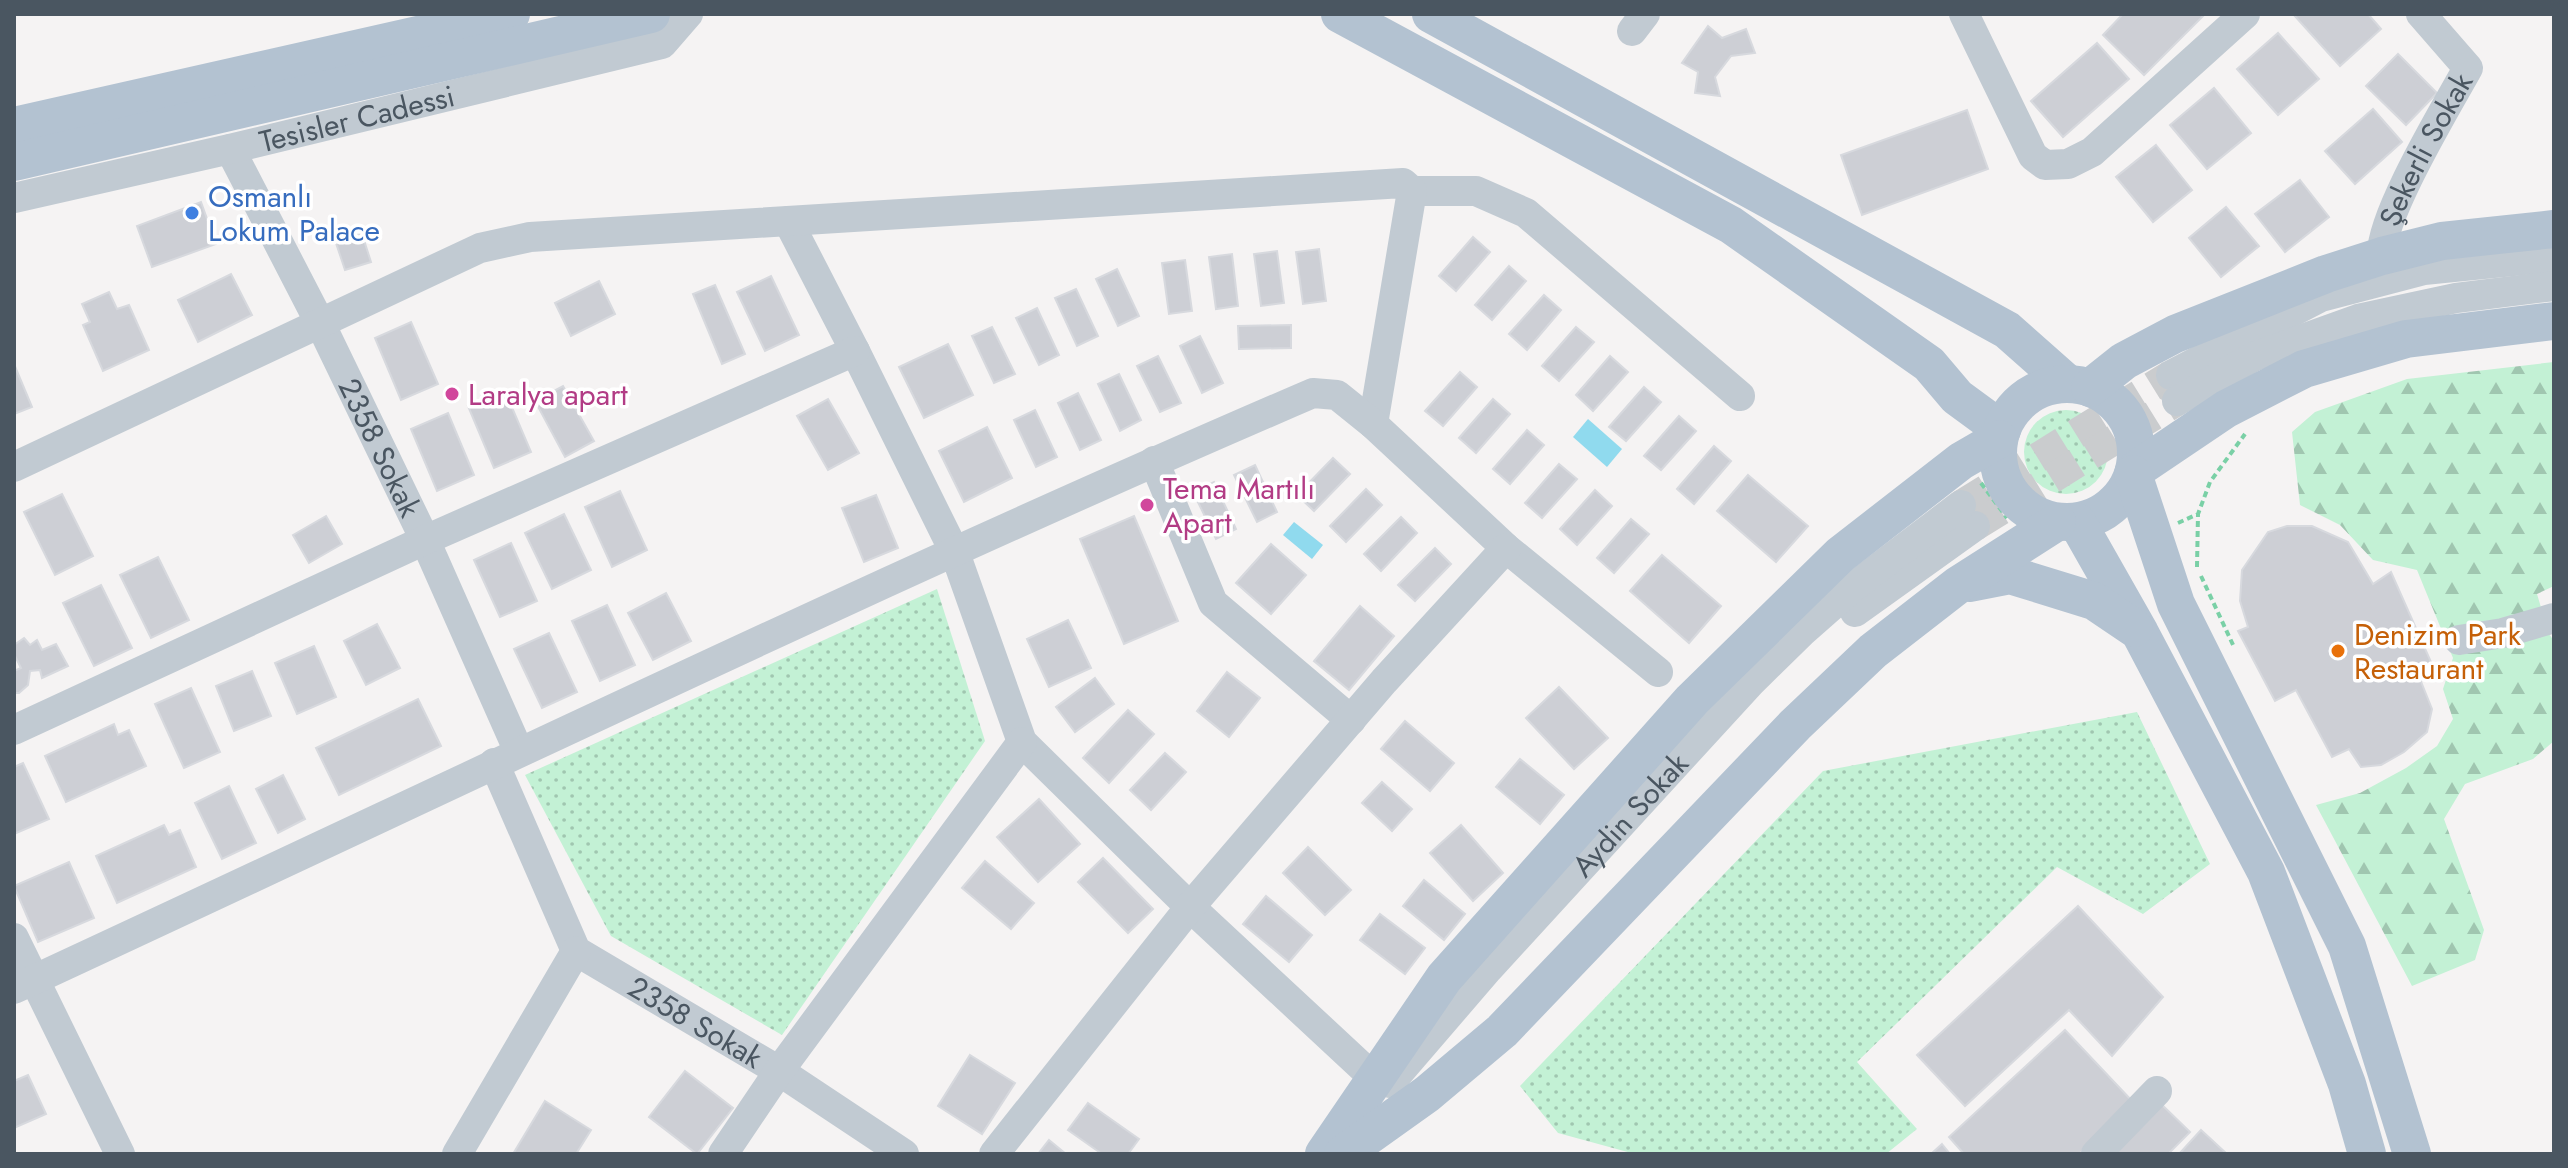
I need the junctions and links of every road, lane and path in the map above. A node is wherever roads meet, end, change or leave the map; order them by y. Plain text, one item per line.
1 (511, 14) edge
2 (651, 14) edge
3 (688, 14) edge
4 (1340, 14) edge
5 (1431, 14) edge
6 (1964, 14) edge
7 (2245, 14) edge
8 (2421, 14) edge
9 (14, 126) edge
10 (230, 149) junction
11 (14, 162) edge
12 (1412, 191) junction
13 (14, 198) edge
14 (788, 221) junction
15 (2554, 229) edge
16 (2382, 256) junction
17 (2554, 257) edge
18 (2554, 286) edge
19 (2554, 321) edge
20 (321, 325) junction
21 (855, 351) junction
22 (2079, 386) junction
23 (1740, 396) dead end
24 (1373, 424) junction
25 (2000, 435) junction
26 (1154, 461) junction
27 (1961, 461) junction
28 (14, 467) edge
29 (2134, 473) junction
30 (1968, 516) tunnel mouth
31 (2067, 522) junction
32 (425, 540) junction
33 (2025, 543) junction
34 (1506, 548) junction
35 (955, 553) junction
36 (1958, 585) junction
37 (2554, 618) edge
38 (2140, 633) junction
39 (2459, 640) dead end
40 (1658, 672) dead end
41 (1351, 720) junction
42 (14, 730) edge
43 (1022, 742) junction
44 (507, 758) junction
45 (1190, 907) junction
46 (14, 938) edge
47 (576, 951) junction
48 (24, 985) edge
49 (779, 1071) junction
50 (1375, 1079) junction
51 (2157, 1091) dead end
52 (120, 1154) edge
53 (457, 1154) edge
54 (723, 1154) edge
55 (904, 1154) edge
56 (994, 1154) edge
57 (1328, 1154) edge
58 (1343, 1154) edge
59 (2096, 1154) edge
60 (2367, 1154) edge
61 (2412, 1154) edge

1 - 9 main road
2 - 11 main road
3 - 10 street, Tesisler Cadessi
4 - 25 main road
5 - 22 main road
6 - 7 street
8 - 16 street, Şekerli Sokak
10 - 13 street, Tesisler Cadessi
10 - 20 street, 2358 Sokak
12 - 14 street
12 - 23 street
12 - 24 street
14 - 20 street
14 - 21 street
15 - 16 main road
16 - 22 main road
17 - 18 street
19 - 29 main road
20 - 28 street
20 - 32 street, 2358 Sokak
21 - 32 street
21 - 35 street
22 - 25 main road
22 - 29 main road
24 - 26 street
24 - 34 street
25 - 27 main road
25 - 31 main road
26 - 35 street
26 - 41 street
27 - 33 path
27 - 50 main road
29 - 31 main road
29 - 61 main road
30 - 57 street, Aydin Sokak
31 - 33 main road
31 - 38 main road
32 - 42 street
32 - 44 street, 2358 Sokak
33 - 36 main road
34 - 40 street
34 - 41 street
35 - 43 street
35 - 44 street
36 - 38 main road
36 - 58 main road
37 - 39 street
38 - 60 main road
41 - 45 street
43 - 45 street
43 - 49 street
44 - 47 street, 2358 Sokak
44 - 48 street
45 - 50 street
45 - 56 street
46 - 48 street
47 - 49 street, 2358 Sokak
47 - 53 street
48 - 52 street
49 - 54 street
49 - 55 street, 2358 Sokak
50 - 57 main road
51 - 59 street

